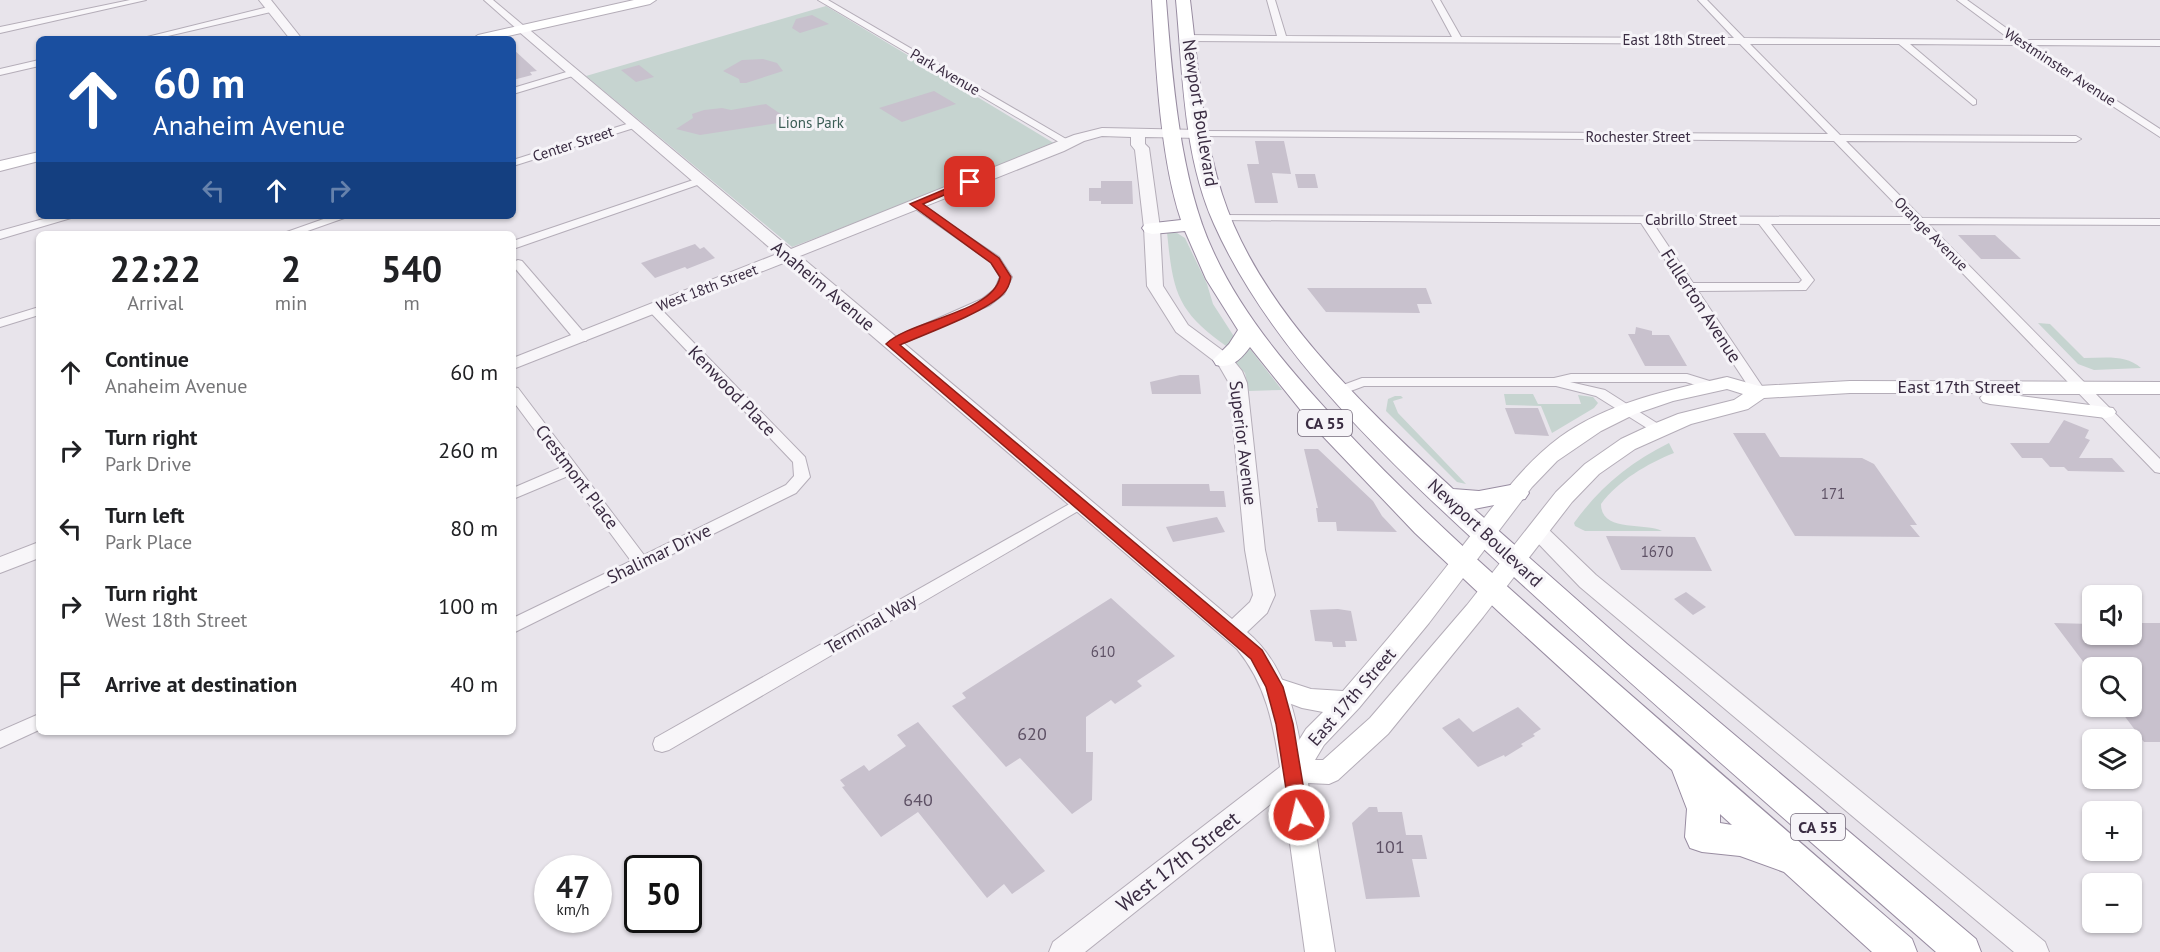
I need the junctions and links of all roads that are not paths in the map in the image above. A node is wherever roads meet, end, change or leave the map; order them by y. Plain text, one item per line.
1 (142, 0) edge
2 (488, 0) edge
3 (620, 0) edge
4 (650, 0) edge
5 (822, 0) edge
6 (1159, 0) edge
7 (1183, 0) edge
8 (1271, 0) edge
9 (1436, 0) edge
10 (1702, 0) edge
11 (1961, 0) edge
12 (268, 5) edge
13 (520, 28) junction
14 (0, 30) edge
15 (155, 36) edge
16 (294, 36) edge
17 (489, 36) edge
18 (1188, 38) junction
19 (1282, 38) junction
20 (1458, 39) junction
21 (1743, 41) junction
22 (1900, 41) junction
23 (2021, 42) junction
24 (2160, 43) edge
25 (36, 64) edge
26 (1, 72) edge
27 (573, 73) junction
28 (516, 89) edge
29 (1973, 102) dead end
30 (633, 125) junction
31 (2155, 126) edge
32 (1138, 131) junction
33 (1173, 132) junction
34 (1200, 134) junction
35 (2160, 134) edge
36 (1838, 138) junction
37 (2076, 139) dead end
38 (1068, 143) junction
39 (36, 151) edge
40 (36, 157) edge
41 (0, 160) edge
42 (516, 162) edge
43 (0, 166) edge
44 (699, 181) junction
45 (915, 204) junction
46 (1222, 218) junction
47 (56, 219) edge
48 (334, 219) edge
49 (1644, 219) junction
50 (1762, 220) junction
51 (1918, 221) junction
52 (2160, 222) edge
53 (1192, 225) junction
54 (1152, 228) junction
55 (296, 231) edge
56 (0, 235) edge
57 (516, 244) edge
58 (788, 256) junction
59 (518, 264) dead end
60 (1689, 287) junction
61 (654, 309) junction
62 (36, 312) edge
63 (0, 323) edge
64 (1249, 330) junction
65 (581, 338) junction
66 (892, 344) junction
67 (1224, 360) junction
68 (516, 363) edge
69 (1554, 382) junction
70 (1711, 386) junction
71 (1879, 386) junction
72 (2083, 387) junction
73 (2160, 388) edge
74 (1340, 391) junction
75 (1758, 392) junction
76 (516, 395) edge
77 (1628, 410) junction
78 (2106, 411) junction
79 (1658, 430) junction
80 (2160, 468) edge
81 (571, 469) junction
82 (802, 477) joint
83 (516, 493) edge
84 (1516, 493) junction
85 (1446, 498) junction
86 (1080, 503) junction
87 (1539, 532) junction
88 (1484, 534) junction
89 (36, 551) edge
90 (1462, 562) junction
91 (1515, 562) junction
92 (641, 563) junction
93 (0, 565) edge
94 (1491, 590) junction
95 (516, 625) edge
96 (1232, 632) junction
97 (1270, 677) junction
98 (1350, 701) junction
99 (36, 723) edge
100 (0, 740) edge
101 (662, 744) dead end
102 (1293, 771) junction
103 (1063, 952) edge
104 (1320, 952) edge
105 (1899, 952) edge
106 (1963, 952) edge
107 (2035, 952) edge

1 - 14 street
2 - 13 street, Anaheim Avenue
3 - 13 main road
4 - 13 main road
5 - 38 street, Park Avenue
6 - 33 highway, Newport Boulevard / CA 55
7 - 18 highway, Newport Boulevard / CA 55
8 - 19 street
9 - 20 street
10 - 21 street, Orange Avenue
11 - 23 street, Westminster Avenue
12 - 15 street
12 - 16 street
13 - 17 main road
13 - 27 street, Anaheim Avenue
18 - 19 street, East 18th Street
18 - 34 highway, Newport Boulevard / CA 55
19 - 20 street, East 18th Street
20 - 21 street, East 18th Street
21 - 22 street, East 18th Street
21 - 36 street, Orange Avenue
22 - 23 street, East 18th Street
22 - 29 street
23 - 24 street, East 18th Street
23 - 31 street, Westminster Avenue
25 - 26 street
27 - 28 street
27 - 30 street, Anaheim Avenue
30 - 42 street, Center Street
30 - 44 street, Anaheim Avenue
31 - 35 street, Westminster Avenue
32 - 33 street, West 18th Street
32 - 38 street, West 18th Street
32 - 54 street, Superior Avenue
33 - 34 street, West 18th Street
33 - 53 highway, Newport Boulevard / CA 55
34 - 36 street, Rochester Street
34 - 46 highway, Newport Boulevard / CA 55
36 - 37 street, Rochester Street
36 - 51 street, Orange Avenue
38 - 45 street, West 18th Street
39 - 41 main road
40 - 43 main road
44 - 57 street
44 - 58 street, Anaheim Avenue
45 - 58 street, West 18th Street
45 - 66 street
46 - 49 street, Cabrillo Street
46 - 74 highway, Newport Boulevard / CA 55
47 - 56 street
48 - 55 street
49 - 50 street, Cabrillo Street
49 - 60 street, Fullerton Avenue
50 - 51 street, Cabrillo Street
50 - 60 street
51 - 52 street, Cabrillo Street
51 - 72 street, Orange Avenue
53 - 54 highway
53 - 64 highway, Newport Boulevard / CA 55
54 - 67 street, Superior Avenue
58 - 61 street, West 18th Street
58 - 66 street, Anaheim Avenue
59 - 65 street
60 - 75 street, Fullerton Avenue
61 - 65 street, West 18th Street
61 - 82 street, Kenwood Place
62 - 63 street
64 - 67 highway
64 - 90 highway, Newport Boulevard / CA 55
65 - 68 street, West 18th Street
66 - 86 street, Anaheim Avenue
67 - 96 street, Superior Avenue
69 - 70 street
69 - 74 street
69 - 77 street
70 - 75 main road, East 17th Street
70 - 77 main road, East 17th Street
71 - 72 main road, East 17th Street
71 - 75 main road, East 17th Street
71 - 78 main road
72 - 73 main road, East 17th Street
72 - 78 street, Orange Avenue
74 - 85 highway, Newport Boulevard / CA 55
75 - 79 main road, East 17th Street
76 - 81 street, Crestmont Place
77 - 79 street
77 - 84 main road, East 17th Street
78 - 80 street, Orange Avenue
79 - 87 main road, East 17th Street
81 - 83 street
81 - 92 street, Crestmont Place
82 - 92 street, Shalimar Drive
84 - 85 highway
84 - 88 main road, East 17th Street
85 - 88 highway, Newport Boulevard / CA 55
86 - 96 street, Anaheim Avenue
86 - 101 street, Terminal Way
87 - 91 main road, East 17th Street
87 - 107 street
88 - 90 main road, East 17th Street
88 - 91 highway, Newport Boulevard / CA 55
89 - 93 street
90 - 94 highway, Newport Boulevard / CA 55
90 - 98 main road, East 17th Street
91 - 94 main road, East 17th Street
91 - 106 highway, Newport Boulevard / CA 55
92 - 95 street, Shalimar Drive
94 - 102 main road, East 17th Street
94 - 105 highway, Newport Boulevard / CA 55
96 - 97 street, Anaheim Avenue
97 - 98 main road
97 - 102 street
98 - 102 main road, East 17th Street
99 - 100 street
102 - 103 street, West 17th Street
102 - 104 main road

